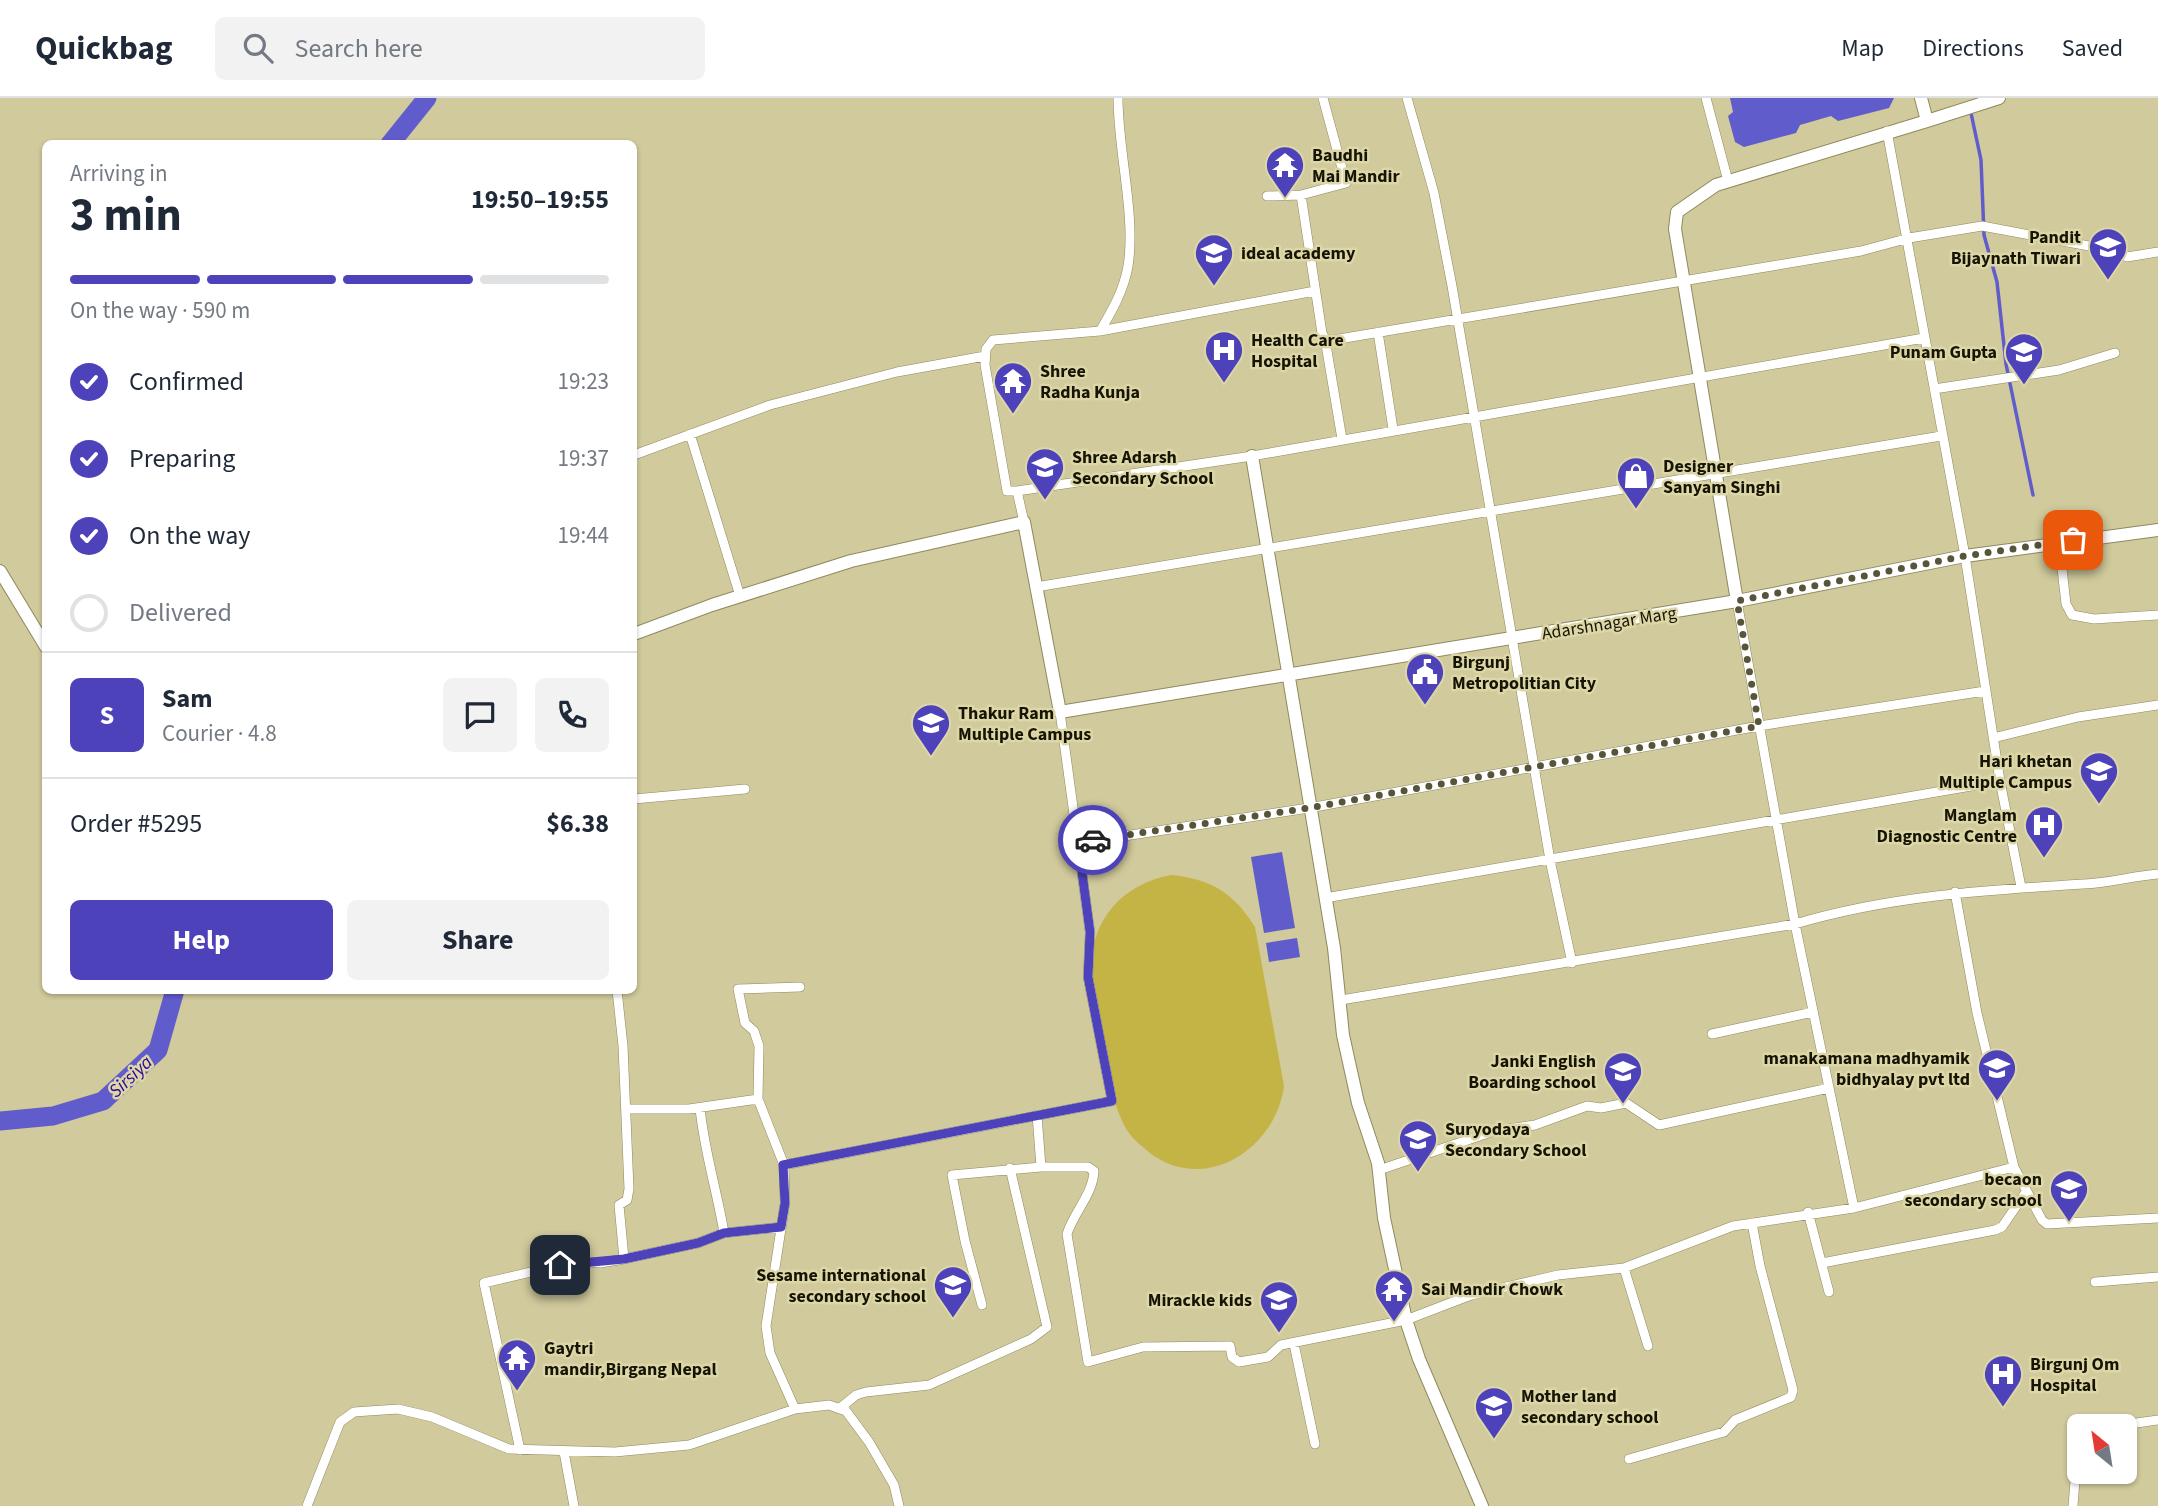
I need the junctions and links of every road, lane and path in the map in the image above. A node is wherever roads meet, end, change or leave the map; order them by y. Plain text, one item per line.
1 (1118, 98) edge
2 (1323, 98) edge
3 (1407, 98) edge
4 (1706, 98) edge
5 (1921, 98) edge
6 (1999, 98) edge
7 (1927, 121) junction
8 (1887, 131) junction
9 (1728, 181) junction
10 (1301, 195) junction
11 (1267, 196) dead end
12 (1909, 238) junction
13 (2158, 252) edge
14 (1684, 282) junction
15 (1315, 291) junction
16 (1458, 319) junction
17 (1100, 331) junction
18 (1378, 332) junction
19 (1924, 338) junction
20 (1325, 339) junction
21 (2115, 353) dead end
22 (985, 356) junction
23 (1700, 377) junction
24 (1934, 389) junction
25 (1475, 415) junction
26 (1394, 429) junction
27 (690, 434) junction
28 (1941, 436) junction
29 (1342, 439) junction
30 (637, 454) edge
31 (1252, 456) junction
32 (1716, 474) junction
33 (1017, 491) junction
34 (1491, 511) junction
35 (1024, 522) junction
36 (2158, 530) edge
37 (2059, 542) junction
38 (1265, 550) junction
39 (1965, 556) junction
40 (0, 571) edge
41 (1036, 587) junction
42 (740, 596) junction
43 (1737, 601) junction
44 (2158, 615) edge
45 (637, 633) edge
46 (1513, 639) junction
47 (42, 640) edge
48 (1286, 676) junction
49 (1985, 691) junction
50 (2158, 705) edge
51 (1060, 712) junction
52 (1759, 726) junction
53 (1993, 738) junction
54 (1534, 766) junction
55 (2000, 781) junction
56 (745, 789) dead end
57 (637, 799) edge
58 (1309, 808) junction
59 (1777, 822) junction
60 (1078, 843) junction
61 (1550, 860) junction
62 (2158, 874) edge
63 (2021, 887) junction
64 (1955, 892) junction
65 (1325, 898) junction
66 (1795, 924) junction
67 (1572, 963) junction
68 (800, 986) dead end
69 (617, 994) edge
70 (1341, 1000) junction
71 (1813, 1012) junction
72 (1712, 1034) dead end
73 (1829, 1088) junction
74 (758, 1099) junction
75 (701, 1108) junction
76 (627, 1109) junction
77 (1037, 1115) junction
78 (783, 1165) junction
79 (1041, 1167) junction
80 (2014, 1167) junction
81 (1010, 1168) junction
82 (1379, 1170) junction
83 (2026, 1192) junction
84 (1854, 1208) junction
85 (1808, 1212) junction
86 (2158, 1218) edge
87 (1752, 1223) junction
88 (781, 1227) junction
89 (724, 1233) junction
90 (624, 1259) junction
91 (1822, 1264) junction
92 (1624, 1268) junction
93 (2158, 1277) edge
94 (2095, 1282) dead end
95 (1829, 1292) dead end
96 (982, 1305) dead end
97 (1406, 1320) junction
98 (1294, 1344) junction
99 (1648, 1346) dead end
100 (795, 1409) junction
101 (839, 1409) junction
102 (2158, 1420) edge
103 (2137, 1423) edge
104 (1315, 1444) dead end
105 (520, 1450) junction
106 (564, 1452) junction
107 (1629, 1460) dead end
108 (2075, 1484) edge
109 (311, 1504) edge
110 (574, 1506) edge
111 (899, 1506) edge
112 (1482, 1506) edge
113 (2073, 1506) edge

1 - 17 street
2 - 10 street
3 - 16 street
4 - 9 street
5 - 7 street
6 - 7 street
7 - 8 street
8 - 9 street
8 - 12 street
9 - 14 street
10 - 11 street
10 - 15 street
12 - 13 street
12 - 14 street
12 - 19 street
14 - 16 street
14 - 23 street
15 - 17 street
15 - 20 street
16 - 18 street
16 - 25 street
17 - 22 street
18 - 20 street
18 - 26 street
19 - 23 street
19 - 24 street
20 - 29 street
21 - 24 street
22 - 27 street
22 - 33 street
23 - 25 street
23 - 32 street
24 - 28 street
25 - 26 street
25 - 34 street
26 - 29 street
27 - 30 street
27 - 42 street
28 - 32 street
28 - 39 street
29 - 31 street
31 - 33 street
31 - 38 street
32 - 34 street
32 - 43 street
33 - 35 street
34 - 38 street
34 - 46 street
35 - 41 street
35 - 42 street
36 - 37 street, Adarshnagar Marg
37 - 39 street, Adarshnagar Marg
37 - 44 street
38 - 41 street
38 - 48 street
39 - 43 street, Adarshnagar Marg
39 - 49 street
40 - 47 street
41 - 51 street
42 - 45 street
43 - 46 street, Adarshnagar Marg
43 - 52 street
46 - 48 street, Adarshnagar Marg
46 - 54 street
48 - 51 street, Adarshnagar Marg
48 - 58 street
49 - 52 street
49 - 53 street
50 - 53 street
51 - 60 street
52 - 54 street
52 - 59 street
53 - 55 street
54 - 58 street
54 - 61 street
55 - 59 street
55 - 63 street
56 - 57 street
58 - 60 street
58 - 65 street
59 - 61 street
59 - 66 street
60 - 77 street
61 - 65 street
61 - 67 street
62 - 63 street
63 - 64 street
64 - 66 street
64 - 80 street
65 - 70 street
66 - 67 street
66 - 71 street
67 - 70 street
68 - 74 street
69 - 76 street
70 - 82 street
71 - 72 street
71 - 73 street
73 - 82 street
73 - 84 street
74 - 75 street
74 - 78 street
75 - 76 street
75 - 89 street
76 - 90 street
77 - 78 street
77 - 79 street
78 - 88 street
79 - 81 street
79 - 98 street
80 - 83 street
80 - 84 street
81 - 96 street
81 - 101 street
82 - 97 street
83 - 86 street
83 - 91 street
84 - 85 street
85 - 87 street
85 - 91 street
87 - 92 street
87 - 107 street
88 - 89 street
88 - 100 street
89 - 90 street
90 - 105 street
91 - 95 street
92 - 97 street
92 - 99 street
93 - 94 street
97 - 98 street
97 - 112 street
98 - 104 street
100 - 101 street
100 - 106 street
101 - 111 street
102 - 103 street
105 - 106 street
105 - 109 street
106 - 110 street
108 - 113 street

